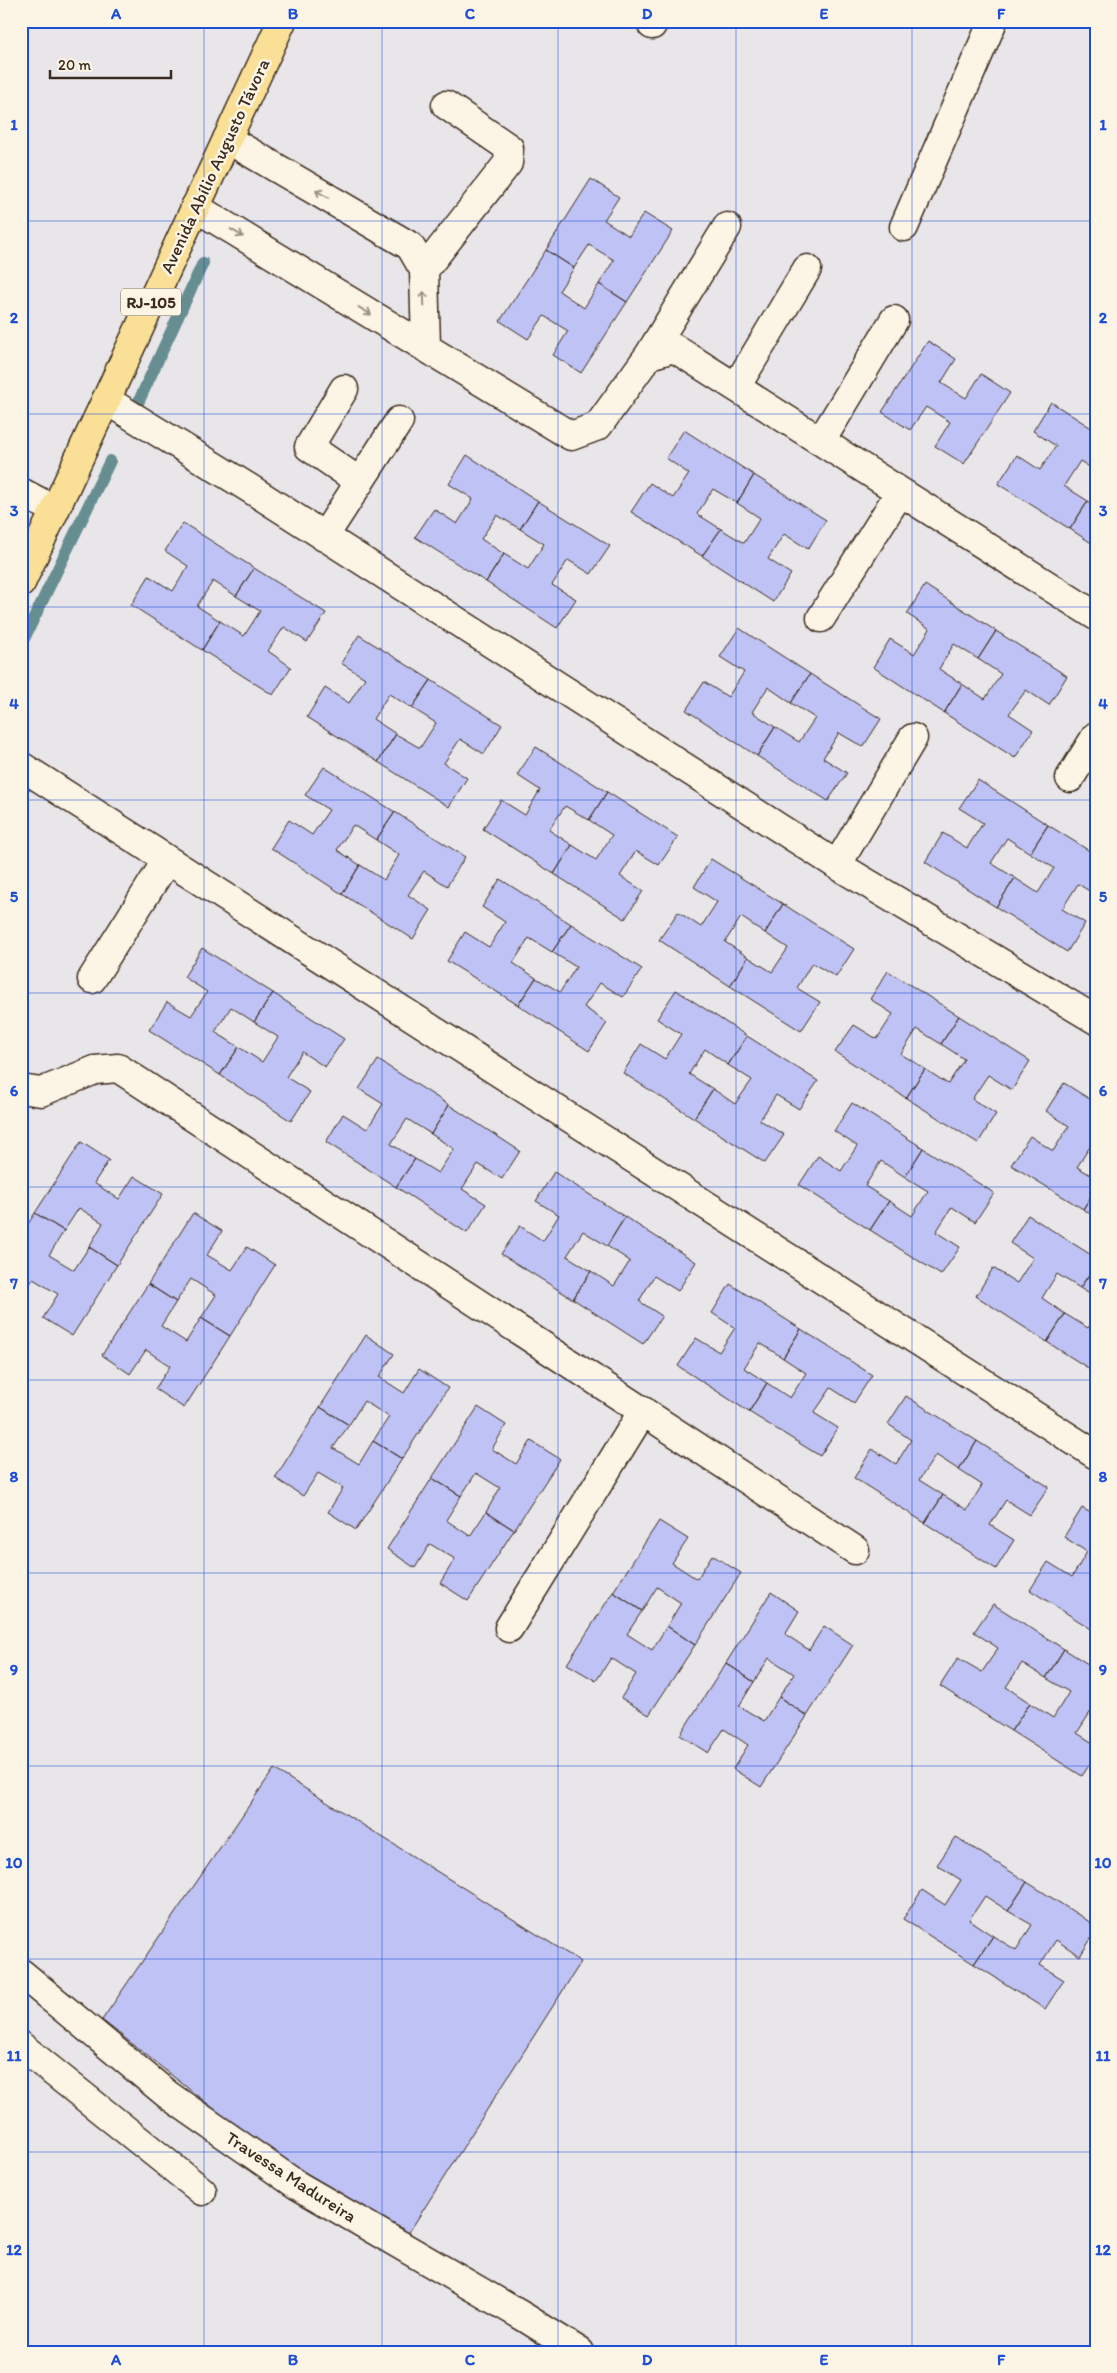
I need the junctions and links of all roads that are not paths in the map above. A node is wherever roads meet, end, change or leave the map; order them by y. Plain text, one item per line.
1 (282, 21) edge
2 (993, 21) edge
3 (446, 105) dead end
4 (227, 139) junction
5 (196, 207) junction
6 (727, 227) dead end
7 (904, 227) dead end
8 (807, 269) dead end
9 (424, 270) junction
10 (894, 320) dead end
11 (426, 348) junction
12 (649, 354) junction
13 (736, 387) junction
14 (344, 389) dead end
15 (106, 400) junction
16 (399, 421) dead end
17 (821, 441) junction
18 (360, 482) junction
19 (21, 492) edge
20 (900, 492) junction
21 (55, 510) junction
22 (324, 536) junction
23 (21, 583) edge
24 (1096, 616) edge
25 (821, 618) dead end
26 (1096, 736) edge
27 (913, 738) dead end
28 (21, 766) edge
29 (1070, 778) dead end
30 (167, 860) junction
31 (837, 865) junction
32 (92, 979) dead end
33 (1096, 1020) edge
34 (21, 1089) edge
35 (643, 1411) junction
36 (1096, 1455) edge
37 (855, 1550) dead end
38 (509, 1628) dead end
39 (21, 1973) edge
40 (21, 2046) edge
41 (202, 2192) dead end
42 (580, 2352) edge

1 - 4 main road, Avenida Abílio Augusto Távora / RJ-105
2 - 7 street
3 - 9 street
4 - 5 main road, Avenida Abílio Augusto Távora / RJ-105
9 -> 4 street
5 -> 11 street
5 - 15 main road, Avenida Abílio Augusto Távora / RJ-105
6 - 12 street
8 - 13 street
11 -> 9 street
10 - 17 street
11 - 12 street
12 - 13 street
13 - 17 street
14 - 18 street
15 - 21 main road, Avenida Abílio Augusto Távora / RJ-105
15 - 22 street
16 - 18 street
17 - 20 street
18 - 22 street
19 - 21 street
20 - 24 street
20 - 25 street
21 - 23 main road, Avenida Abílio Augusto Távora / RJ-105
22 - 31 street
26 - 29 street
27 - 31 street
28 - 30 street
30 - 32 street
30 - 36 street
31 - 33 street
34 - 35 street
35 - 37 street
35 - 38 street
39 - 42 street, Travessa Madureira
40 - 41 street

